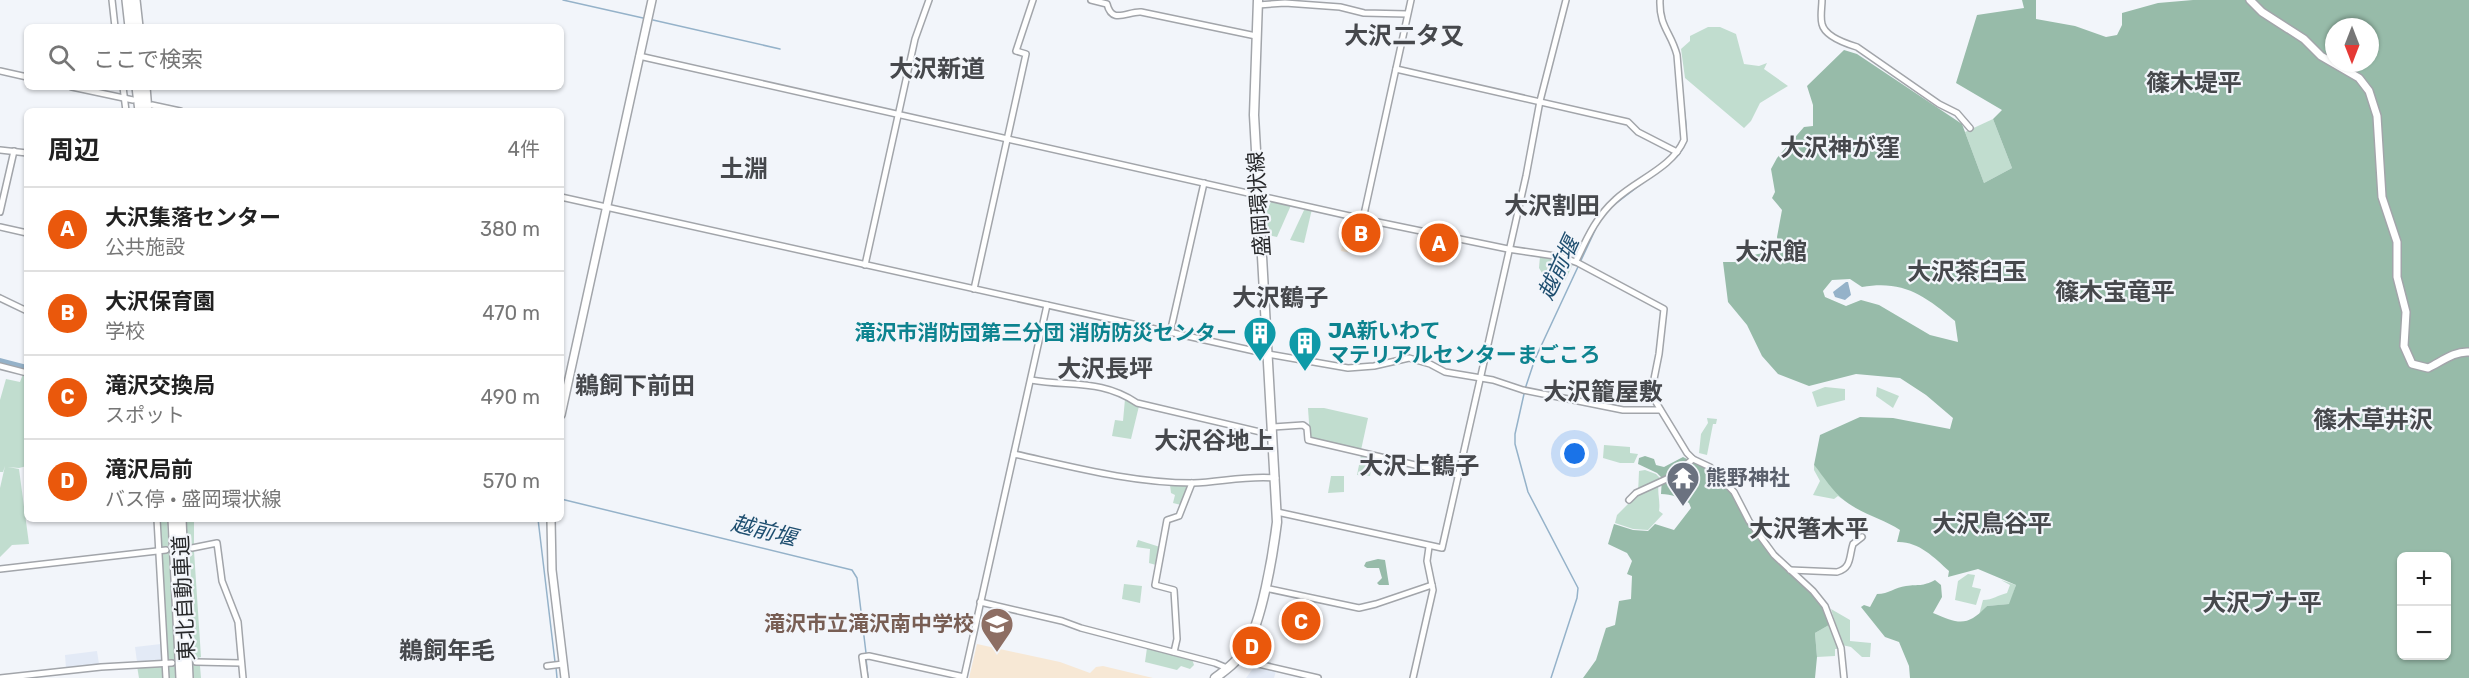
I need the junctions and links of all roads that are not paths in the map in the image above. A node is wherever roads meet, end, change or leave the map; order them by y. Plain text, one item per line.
1 (112, 0) edge
2 (127, 0) edge
3 (135, 0) edge
4 (652, 0) edge
5 (929, 0) edge
6 (1033, 0) edge
7 (1091, 0) edge
8 (1411, 0) edge
9 (1566, 0) edge
10 (1660, 0) edge
11 (1822, 0) edge
12 (2250, 0) edge
13 (1258, 2) edge
14 (1407, 14) junction
15 (115, 24) edge
16 (130, 24) edge
17 (138, 24) edge
18 (1256, 36) junction
19 (639, 56) junction
20 (1396, 69) junction
21 (0, 71) edge
22 (24, 76) edge
23 (85, 90) edge
24 (124, 90) edge
25 (137, 90) edge
26 (146, 90) edge
27 (125, 99) junction
28 (133, 100) dead end
29 (1540, 101) junction
30 (126, 108) edge
31 (140, 108) edge
32 (150, 108) edge
33 (899, 114) junction
34 (1970, 128) dead end
35 (1008, 138) junction
36 (0, 150) edge
37 (14, 150) junction
38 (24, 152) edge
39 (1677, 152) junction
40 (1204, 183) junction
41 (1258, 194) junction
42 (564, 198) edge
43 (606, 207) junction
44 (0, 212) edge
45 (1363, 219) junction
46 (0, 226) edge
47 (24, 232) edge
48 (1509, 249) junction
49 (1578, 263) junction
50 (865, 265) junction
51 (974, 289) junction
52 (0, 298) edge
53 (1047, 305) junction
54 (24, 310) edge
55 (1170, 333) junction
56 (2469, 352) edge
57 (1268, 354) junction
58 (0, 366) edge
59 (24, 372) edge
60 (1479, 378) junction
61 (1031, 380) junction
62 (564, 401) edge
63 (1659, 410) junction
64 (1273, 431) junction
65 (1014, 454) junction
66 (1693, 459) junction
67 (1458, 475) junction
68 (1276, 478) junction
69 (1192, 483) junction
70 (1629, 500) dead end
71 (1277, 512) junction
72 (157, 522) edge
73 (173, 522) edge
74 (181, 522) edge
75 (551, 522) edge
76 (1862, 537) dead end
77 (1429, 547) junction
78 (192, 548) dead end
79 (158, 550) junction
80 (166, 550) dead end
81 (0, 569) edge
82 (1788, 569) junction
83 (1432, 585) junction
84 (1265, 588) junction
85 (980, 602) junction
86 (1174, 652) junction
87 (1237, 659) junction
88 (196, 662) dead end
89 (242, 663) junction
90 (169, 664) junction
91 (1227, 668) junction
92 (0, 678) edge
93 (166, 678) edge
94 (181, 678) edge
95 (188, 678) edge
96 (243, 678) edge
97 (565, 678) edge
98 (865, 678) edge
99 (1215, 678) edge
100 (1318, 678) edge
101 (1413, 678) edge
102 (1844, 678) edge

1 - 15 street
2 - 16 highway
3 - 17 highway
4 - 19 street
5 - 33 street
6 - 35 street
7 - 18 street
8 - 14 street
9 - 29 street
10 - 39 street
11 - 34 street
12 - 56 street
13 - 14 street
13 - 18 main road, 盛岡環状線
14 - 20 street
18 - 41 main road, 盛岡環状線
19 - 33 street
19 - 43 street
20 - 29 street
20 - 45 street
21 - 22 street
23 - 27 street
24 - 27 street
25 - 31 highway
26 - 32 highway
27 - 28 street
27 - 30 street
29 - 39 street
29 - 48 street
33 - 35 street
33 - 50 street
35 - 40 street
35 - 51 street
36 - 37 street
37 - 38 street
37 - 44 street
39 - 49 street
40 - 41 street
40 - 55 street
41 - 45 street
41 - 57 main road, 盛岡環状線
42 - 43 street
43 - 50 street
43 - 62 street
45 - 48 street
46 - 47 street
48 - 49 street
48 - 60 street
49 - 63 street
50 - 51 street
51 - 53 street
52 - 54 street
53 - 55 street
53 - 61 street
55 - 57 street
57 - 60 street
57 - 64 main road, 盛岡環状線
58 - 59 street
60 - 63 street
60 - 67 street
61 - 64 street
61 - 65 street
63 - 66 street
64 - 67 street
64 - 68 main road, 盛岡環状線
65 - 69 street
65 - 85 street
66 - 70 street
66 - 82 street
67 - 77 street
68 - 69 street
68 - 71 main road, 盛岡環状線
69 - 86 street
71 - 77 street
71 - 84 main road, 盛岡環状線
72 - 79 street
73 - 94 highway, 東北自動車道
74 - 95 highway, 東北自動車道
75 - 97 street
76 - 82 street
77 - 83 street
78 - 89 street
79 - 80 street
79 - 81 street
79 - 90 street
82 - 102 street
83 - 84 street
83 - 101 street
84 - 87 main road, 盛岡環状線
85 - 86 street
85 - 98 street
86 - 91 street
87 - 91 main road, 盛岡環状線
87 - 100 street
88 - 89 street
89 - 96 street
90 - 92 street
90 - 93 street
91 - 99 main road, 盛岡環状線

